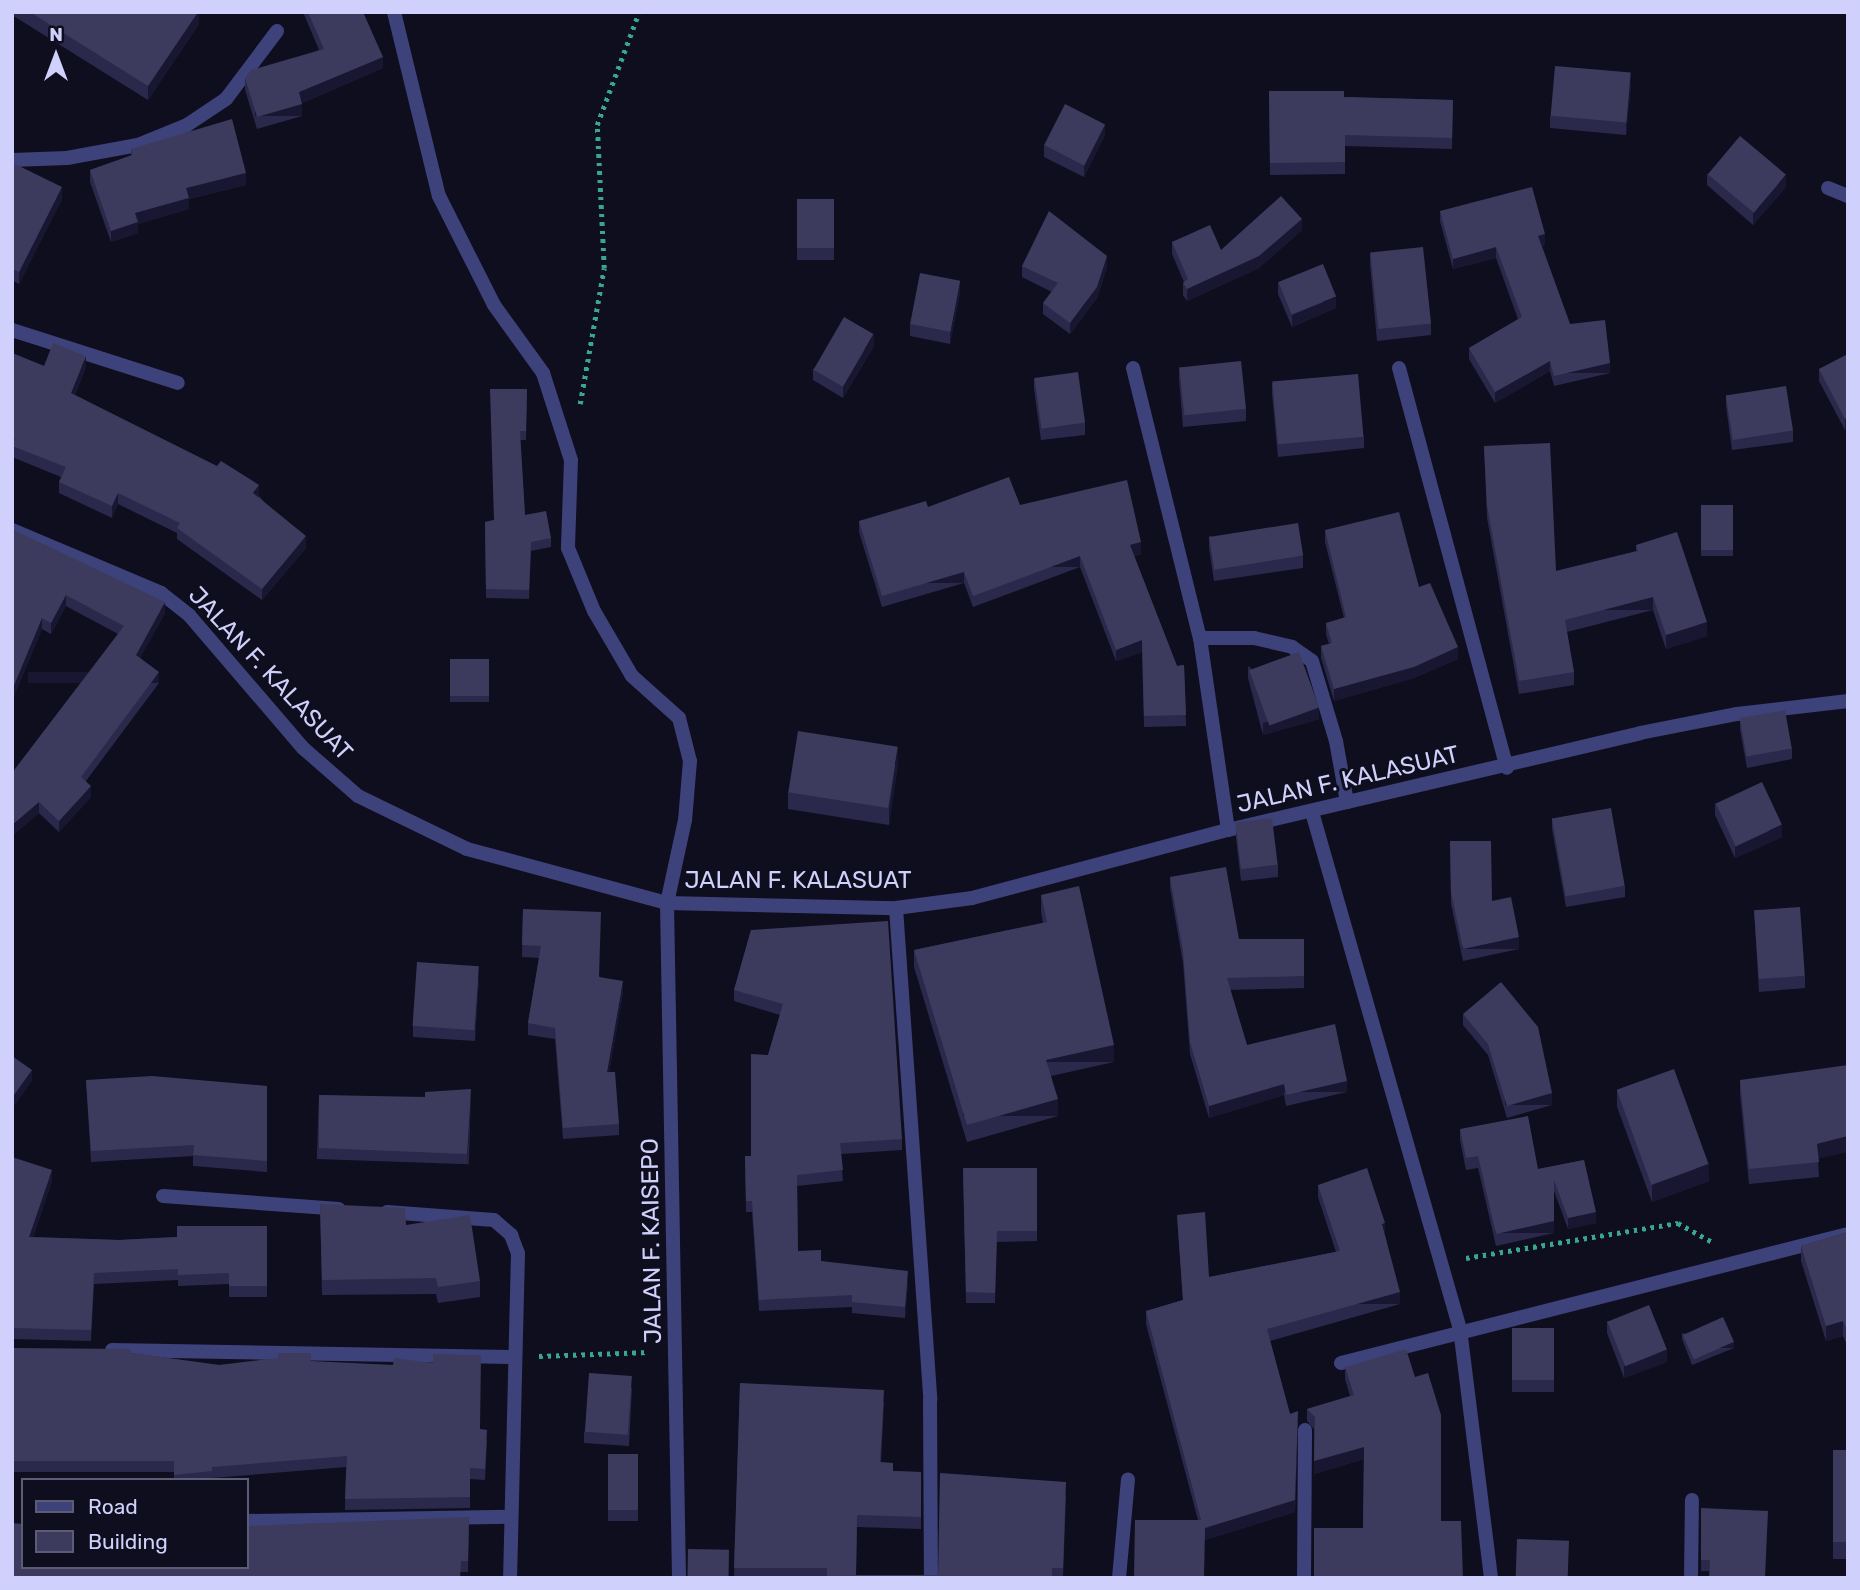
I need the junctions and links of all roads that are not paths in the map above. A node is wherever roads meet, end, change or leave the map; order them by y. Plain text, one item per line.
1 (394, 12) edge
2 (277, 31) dead end
3 (12, 160) edge
4 (1828, 188) dead end
5 (1848, 196) edge
6 (12, 330) edge
7 (1133, 368) dead end
8 (1399, 368) dead end
9 (178, 383) dead end
10 (12, 530) edge
11 (1200, 638) junction
12 (1848, 701) edge
13 (1507, 768) junction
14 (1347, 802) junction
15 (1312, 812) junction
16 (1228, 830) junction
17 (667, 903) junction
18 (896, 908) junction
19 (163, 1196) dead end
20 (1848, 1234) edge
21 (1460, 1329) junction
22 (96, 1350) edge
23 (514, 1357) junction
24 (1341, 1363) dead end
25 (1305, 1430) edge
26 (1128, 1479) dead end
27 (1692, 1500) dead end
28 (511, 1517) junction
29 (248, 1521) edge
30 (510, 1578) edge
31 (679, 1578) edge
32 (932, 1578) edge
33 (1119, 1578) edge
34 (1304, 1578) edge
35 (1490, 1578) edge
36 (1691, 1578) edge

1 - 17 street, JALAN F. KAISEPO
2 - 3 street
4 - 5 street
6 - 9 street
7 - 11 street
8 - 13 street
10 - 17 street, JALAN F. KALASUAT
11 - 14 street
11 - 16 street
12 - 13 street, JALAN F. KALASUAT
13 - 14 street, JALAN F. KALASUAT
14 - 15 street, JALAN F. KALASUAT
15 - 16 street, JALAN F. KALASUAT
15 - 21 street
16 - 18 street, JALAN F. KALASUAT
17 - 18 street, JALAN F. KALASUAT
17 - 31 street, JALAN F. KAISEPO
18 - 32 street
19 - 23 street
20 - 21 street
21 - 24 street
21 - 35 street
22 - 23 street
23 - 28 street
25 - 34 street
26 - 33 street
27 - 36 street
28 - 29 street
28 - 30 street

